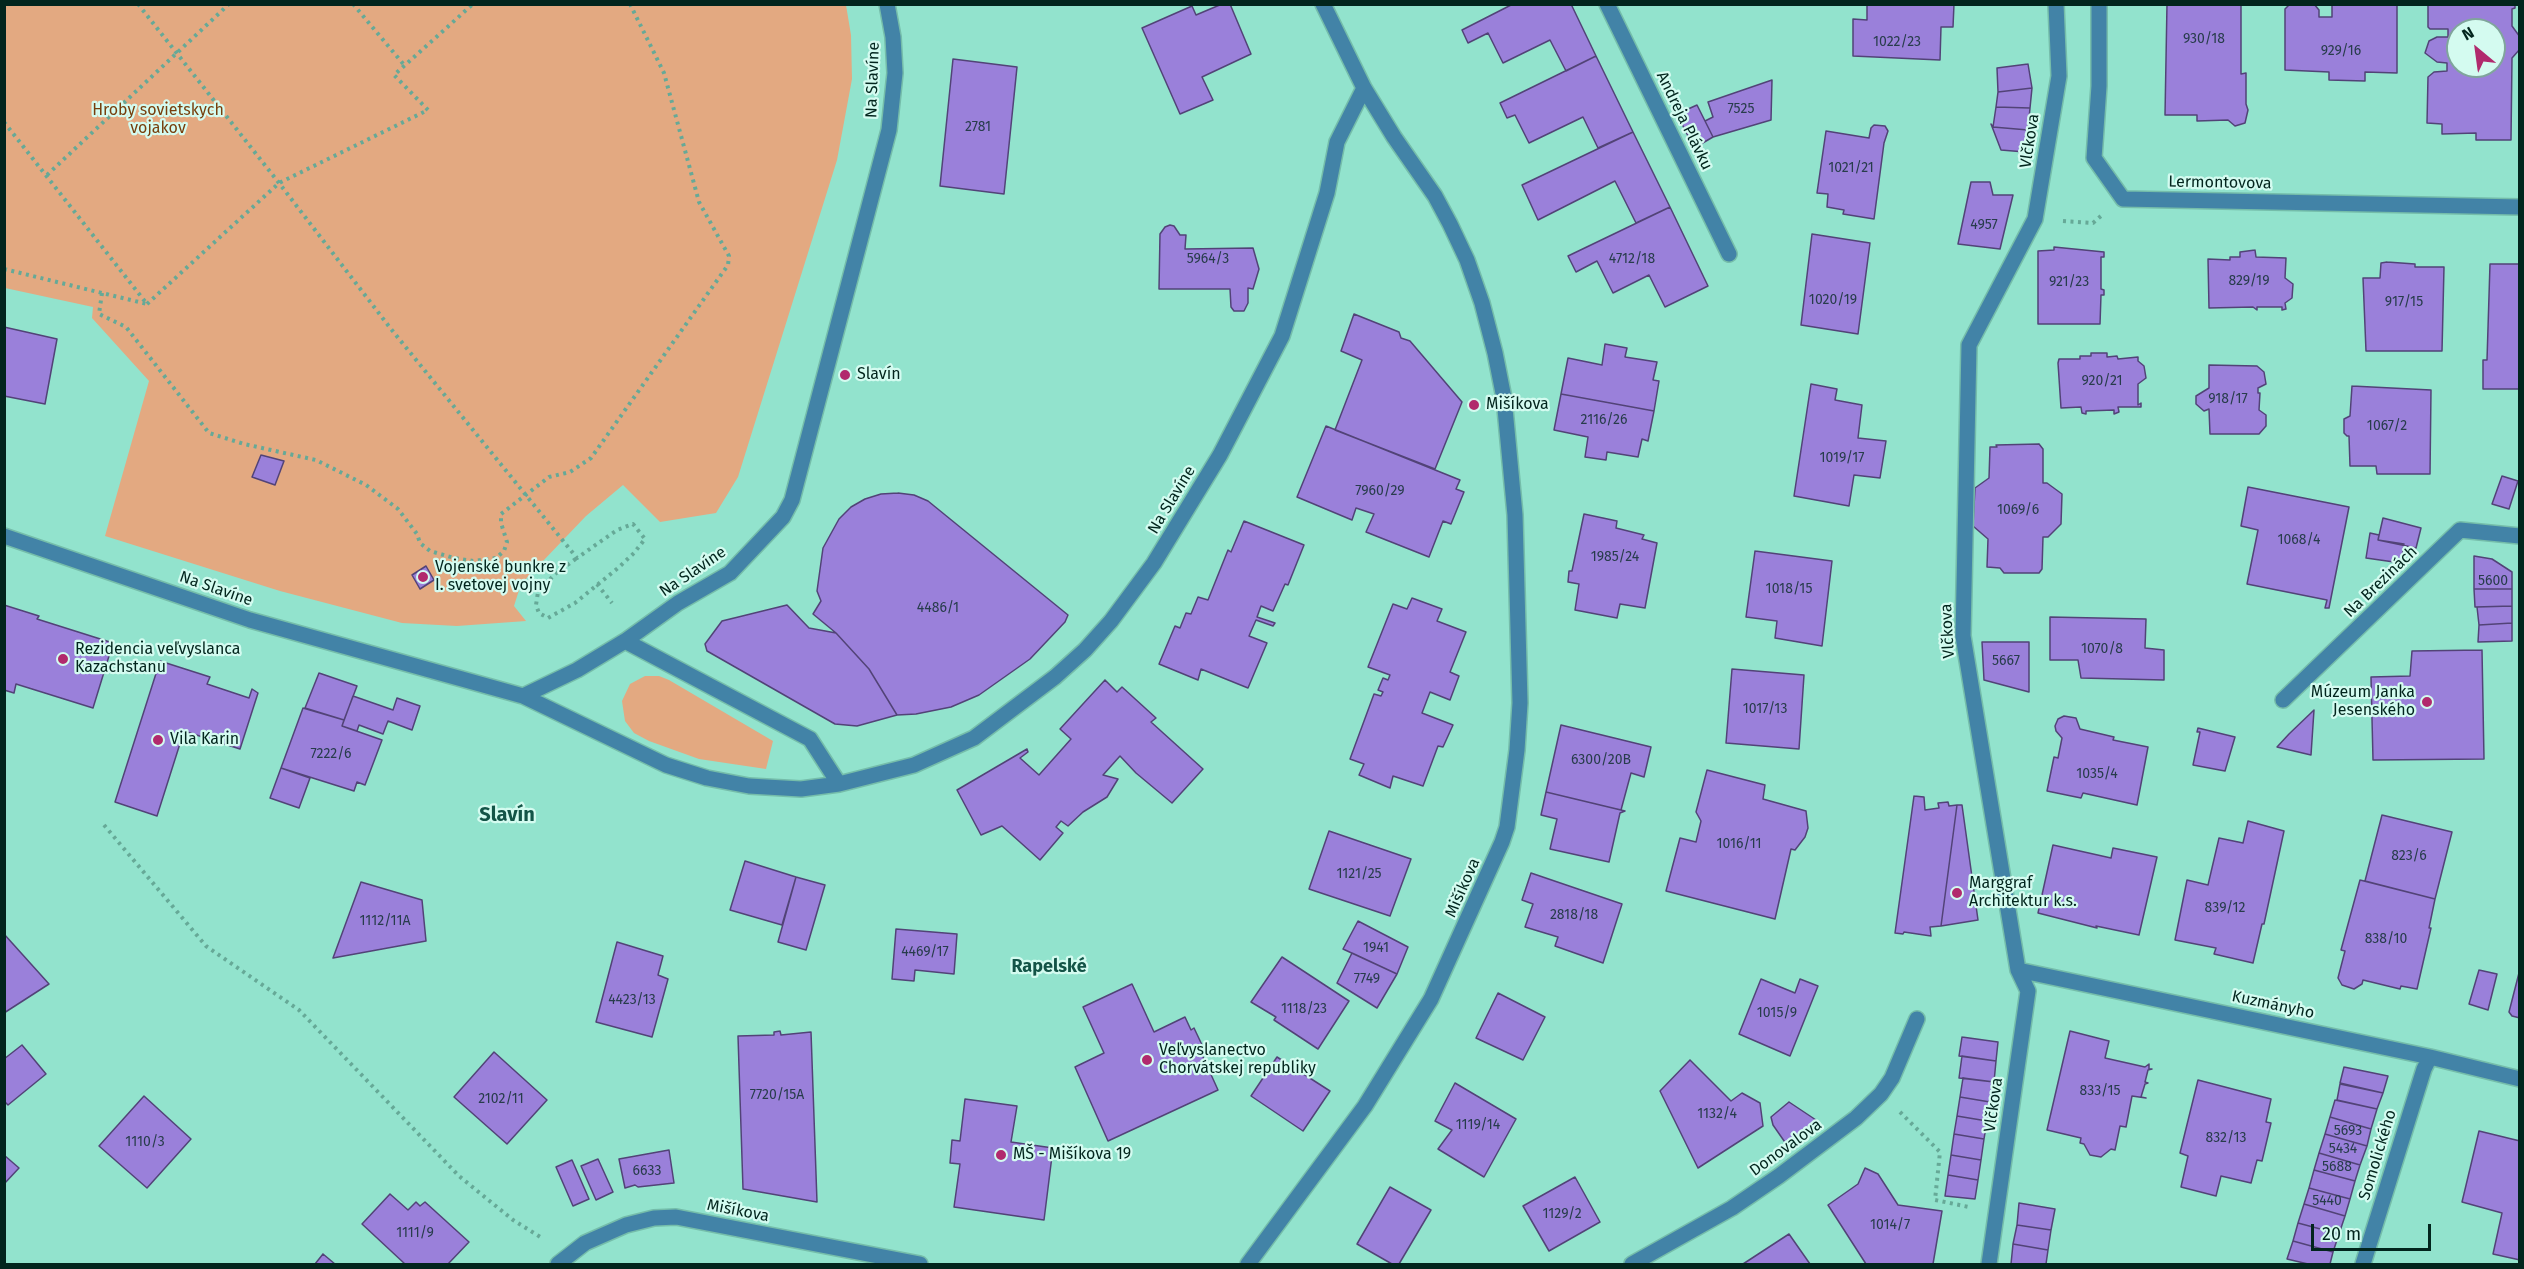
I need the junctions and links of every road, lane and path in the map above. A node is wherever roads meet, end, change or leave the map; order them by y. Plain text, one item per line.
1 (138, 4) edge
2 (229, 4) edge
3 (352, 4) edge
4 (473, 4) edge
5 (630, 4) edge
6 (887, 4) edge
7 (1323, 4) edge
8 (1607, 4) edge
9 (2056, 4) edge
10 (2098, 4) edge
11 (176, 52) junction
12 (405, 66) junction
13 (1364, 88) junction
14 (4, 122) edge
15 (47, 175) junction
16 (279, 183) junction
17 (2123, 199) junction
18 (2520, 207) edge
19 (2035, 219) junction
20 (1729, 254) dead end
21 (4, 269) edge
22 (102, 293) junction
23 (147, 304) junction
24 (525, 495) junction
25 (4, 536) edge
26 (2520, 536) edge
27 (577, 558) junction
28 (597, 584) junction
29 (612, 603) dead end
30 (625, 641) junction
31 (523, 696) junction
32 (2283, 700) dead end
33 (839, 784) junction
34 (104, 825) dead end
35 (2018, 970) junction
36 (1917, 1019) dead end
37 (2430, 1057) junction
38 (2520, 1079) edge
39 (1881, 1094) junction
40 (1935, 1200) dead end
41 (542, 1238) dead end
42 (558, 1264) edge
43 (921, 1264) edge
44 (1248, 1264) edge
45 (1632, 1264) edge
46 (1989, 1264) edge
47 (2363, 1264) edge

1 - 11 path
2 - 11 path
3 - 12 path
4 - 12 path
5 - 24 path
6 - 30 street, Na Slavíne
7 - 13 street, Mišíkova
8 - 20 street, Andreja Plávku
9 - 19 street, Vlčkova
10 - 17 street
11 - 15 path
11 - 16 path
12 - 16 path
13 - 33 street, Na Slavíne
13 - 44 street, Mišíkova
14 - 15 path
15 - 23 path
16 - 23 path
16 - 24 path
17 - 18 street, Lermontovova
17 - 19 path
19 - 35 street, Vlčkova
21 - 22 path
22 - 23 path
22 - 24 path
24 - 27 path
25 - 31 street, Na Slavíne
26 - 32 street, Na Brezinách
27 - 28 path
27 - 28 path
28 - 29 path
30 - 31 street, Na Slavíne
30 - 33 street
31 - 33 street, Na Slavíne
34 - 41 path
35 - 37 street, Kuzmányho
35 - 46 street, Vlčkova
36 - 39 street, Donovalova
37 - 38 street, Kuzmányho
37 - 47 street, Somolického
39 - 40 path
39 - 45 street, Donovalova
42 - 43 street, Mišíkova

